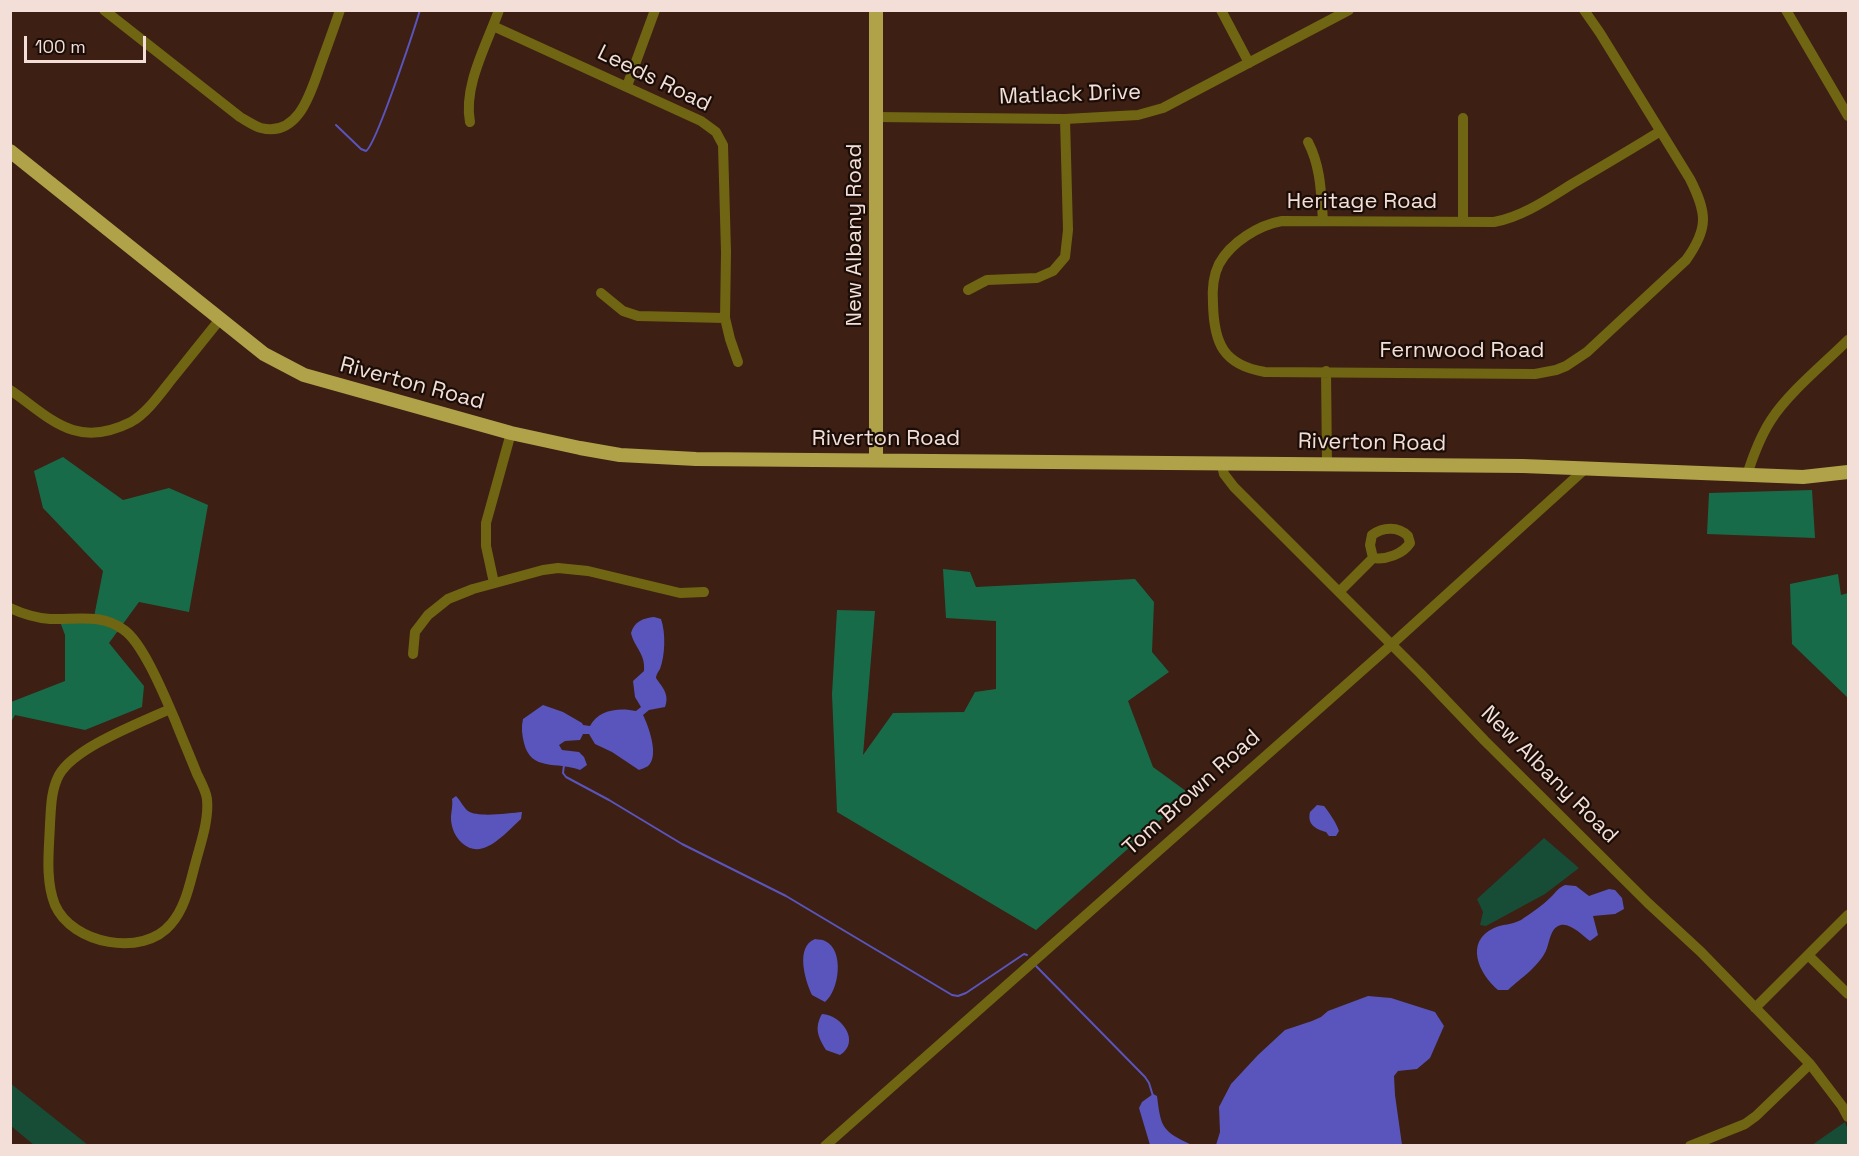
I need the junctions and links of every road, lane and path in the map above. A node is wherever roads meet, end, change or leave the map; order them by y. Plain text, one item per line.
1 (104, 10) edge
2 (340, 10) edge
3 (499, 10) edge
4 (656, 10) edge
5 (876, 10) edge
6 (1221, 10) edge
7 (1349, 10) edge
8 (1584, 10) edge
9 (1786, 10) edge
10 (493, 26) junction
11 (1249, 63) junction
12 (627, 86) junction
13 (1848, 116) edge
14 (876, 117) junction
15 (1065, 118) junction
16 (1463, 118) dead end
17 (470, 122) dead end
18 (1659, 132) junction
19 (1308, 142) dead end
20 (10, 151) edge
21 (1323, 221) junction
22 (1463, 221) junction
23 (968, 290) dead end
24 (601, 293) dead end
25 (221, 318) junction
26 (725, 318) junction
27 (1848, 340) edge
28 (738, 362) dead end
29 (1326, 371) junction
30 (10, 390) edge
31 (511, 433) junction
32 (876, 459) junction
33 (1221, 462) junction
34 (1328, 464) junction
35 (1585, 469) junction
36 (1848, 472) edge
37 (1747, 475) junction
38 (1373, 558) dead end
39 (494, 583) junction
40 (704, 592) dead end
41 (1339, 592) junction
42 (10, 608) edge
43 (1391, 645) junction
44 (413, 654) dead end
45 (170, 709) junction
46 (1848, 915) edge
47 (1809, 956) junction
48 (1848, 994) edge
49 (1755, 1008) junction
50 (1810, 1064) junction
51 (1848, 1117) edge
52 (825, 1146) edge
53 (1689, 1146) edge

1 - 2 street
3 - 10 street
4 - 12 street
5 - 14 main road, New Albany Road
6 - 11 street
7 - 11 street, Matlack Drive
8 - 18 street, Fernwood Road
9 - 13 street
10 - 12 street, Leeds Road
10 - 17 street
11 - 15 street, Matlack Drive
12 - 26 street, Leeds Road
14 - 15 street, Matlack Drive
14 - 32 main road, New Albany Road
15 - 23 street
16 - 22 street
18 - 22 street, Heritage Road
18 - 29 street, Fernwood Road
19 - 21 street
20 - 25 main road, Riverton Road
21 - 22 street, Heritage Road
21 - 29 street, Heritage Road
24 - 26 street
25 - 30 street
25 - 31 main road, Riverton Road
26 - 28 street, Leeds Road
27 - 37 street
29 - 34 street
31 - 32 main road, Riverton Road
31 - 39 street
32 - 33 main road, Riverton Road
33 - 34 main road, Riverton Road
33 - 41 street, New Albany Road
34 - 35 main road, Riverton Road
35 - 37 main road, Riverton Road
35 - 43 street, Tom Brown Road
36 - 37 main road, Riverton Road
38 - 41 street
39 - 40 street
39 - 44 street
41 - 43 street, New Albany Road
42 - 45 street
43 - 49 street, New Albany Road
43 - 52 street, Tom Brown Road
45 - 45 street
46 - 47 street
47 - 48 street
47 - 49 street
49 - 50 street, New Albany Road
50 - 51 street, New Albany Road
50 - 53 street

